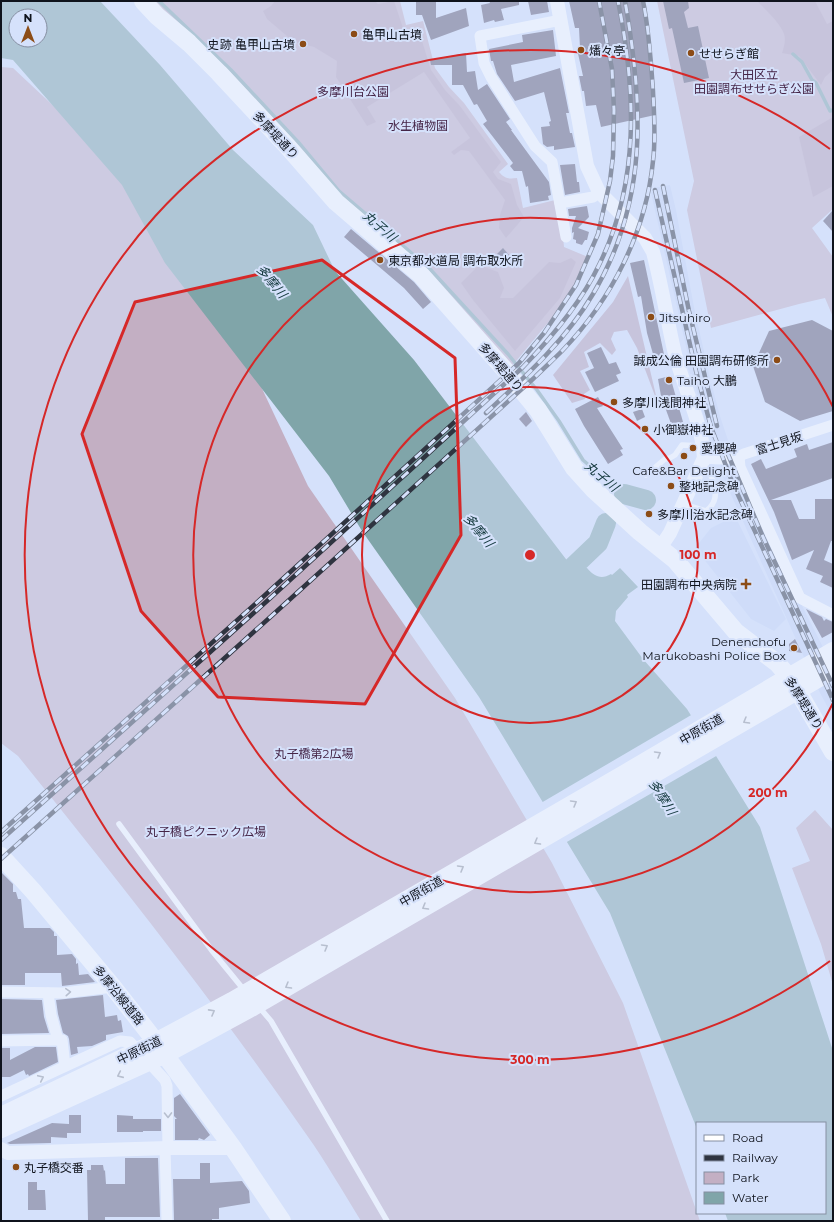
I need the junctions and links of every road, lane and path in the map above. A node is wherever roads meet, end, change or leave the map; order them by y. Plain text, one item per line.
1 (143, 1) edge
2 (557, 1) edge
3 (561, 20) junction
4 (599, 192) junction
5 (560, 203) junction
6 (566, 237) dead end
7 (833, 425) edge
8 (703, 452) junction
9 (739, 457) junction
10 (646, 475) dead end
11 (683, 504) junction
12 (660, 548) junction
13 (833, 615) edge
14 (831, 658) edge
15 (793, 684) junction
16 (833, 752) edge
17 (119, 824) dead end
18 (3, 863) edge
19 (113, 987) junction
20 (1, 992) edge
21 (48, 992) junction
22 (58, 1040) junction
23 (1, 1041) edge
24 (167, 1065) junction
25 (74, 1080) junction
26 (4, 1095) edge
27 (1, 1116) edge
28 (1, 1129) edge
29 (167, 1148) junction
30 (232, 1148) junction
31 (1, 1149) edge
32 (167, 1221) edge
33 (282, 1221) edge
34 (387, 1221) edge

1 - 12 main road, 多摩堤通り
2 - 3 street
3 - 4 street
3 - 5 street
4 - 5 street
4 - 8 street
5 - 6 street
7 - 9 street, 富士見坂
8 - 9 street, 富士見坂
8 - 10 lane
8 - 11 street
8 - 11 lane
9 - 13 street
11 - 12 street
12 - 15 main road, 多摩堤通り
14 - 15 main road, 中原街道
15 - 16 main road, 多摩堤通り
15 - 24 main road, 中原街道
17 - 34 lane
18 - 19 main road, 多摩沿線道路
21 -> 19 street
19 - 24 main road, 多摩沿線道路
20 - 21 street
21 - 22 street
22 - 23 street
22 - 25 street
24 - 25 main road, 中原街道
24 - 25 street
24 -> 29 street
24 - 30 main road, 多摩沿線道路
26 -> 25 street
25 - 27 main road, 中原街道
25 - 28 main road, 中原街道
29 - 30 street
29 - 31 street
29 - 32 street
30 - 33 main road, 多摩沿線道路

